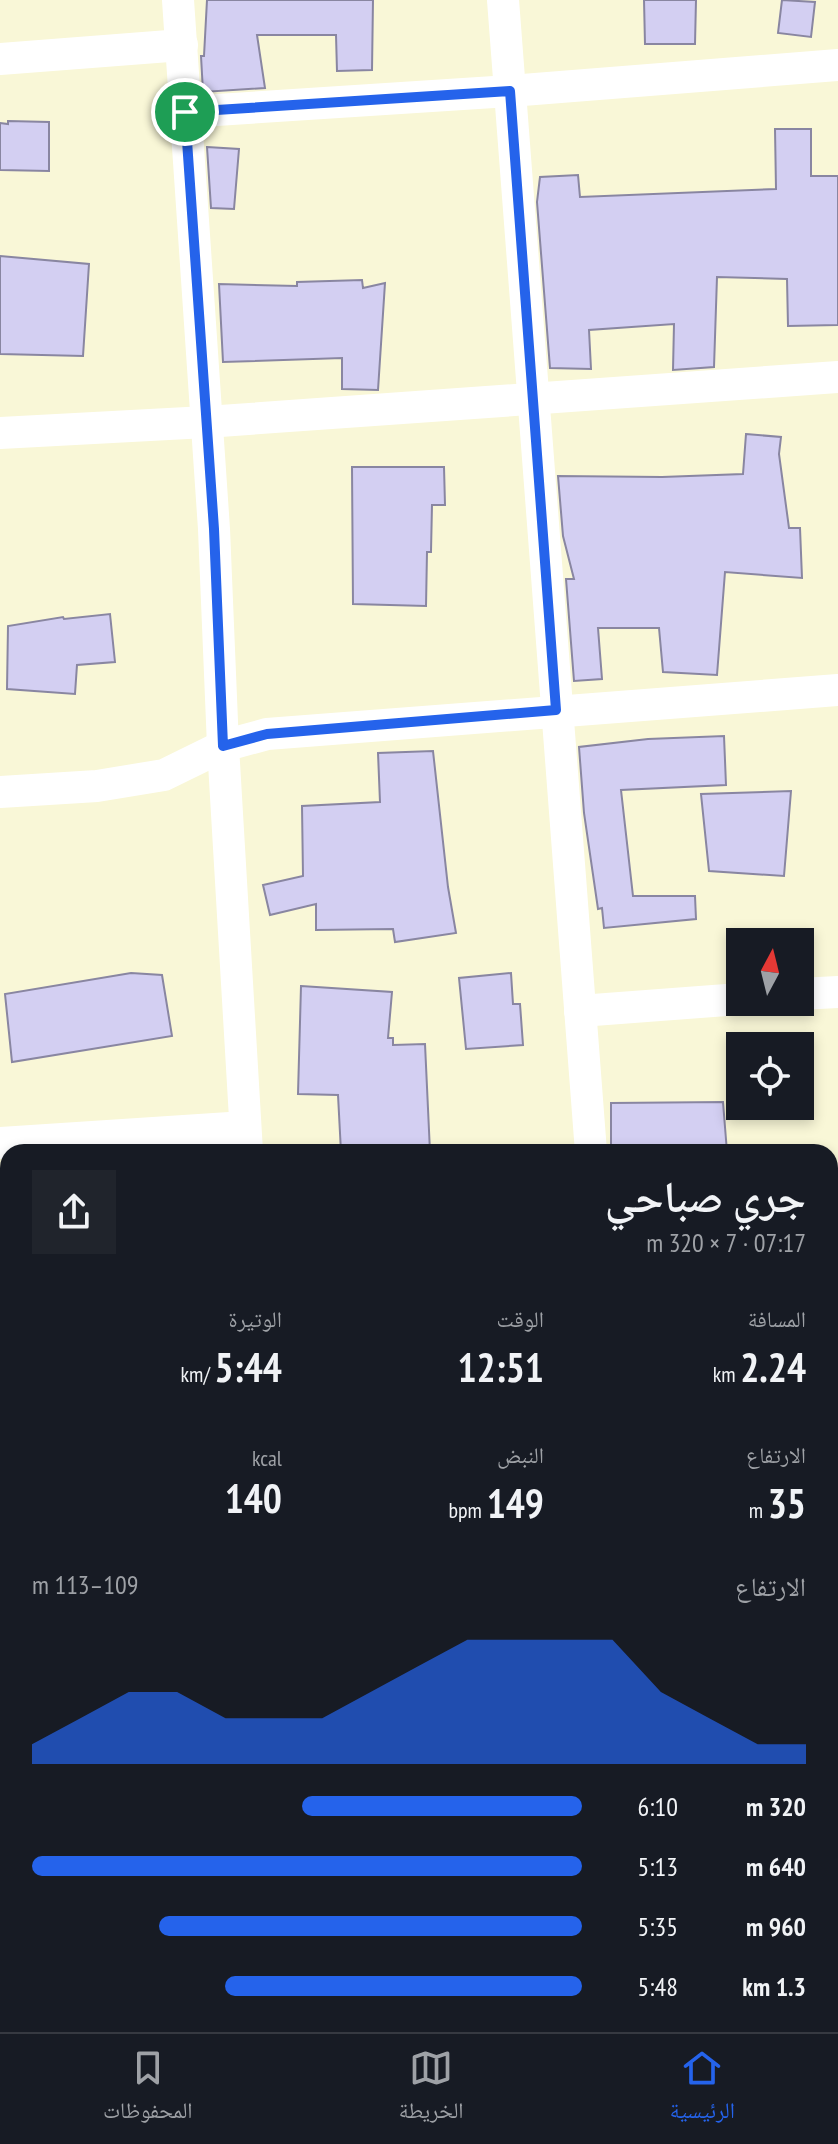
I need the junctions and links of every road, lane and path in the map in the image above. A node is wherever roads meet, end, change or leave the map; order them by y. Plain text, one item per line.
1 (178, 0) edge
2 (503, 0) edge
3 (182, 45) junction
4 (0, 59) edge
5 (838, 65) edge
6 (510, 91) junction
7 (185, 112) junction
8 (838, 377) edge
9 (532, 399) junction
10 (206, 422) junction
11 (0, 433) edge
12 (838, 690) edge
13 (556, 710) junction
14 (223, 746) junction
15 (0, 792) edge
16 (838, 992) edge
17 (814, 993) edge
18 (726, 1000) edge
19 (580, 1011) junction
20 (246, 1139) edge
21 (0, 1143) edge
22 (590, 1144) edge

1 - 3 street
2 - 6 street
3 - 4 street
3 - 7 street
5 - 6 street
6 - 7 street
6 - 9 street
7 - 10 street
8 - 9 street
9 - 10 street
9 - 13 street
10 - 11 street
10 - 14 street
12 - 13 street
13 - 14 street
13 - 19 street
14 - 15 street
14 - 20 street
16 - 17 street
18 - 19 street
19 - 22 street
20 - 21 street

